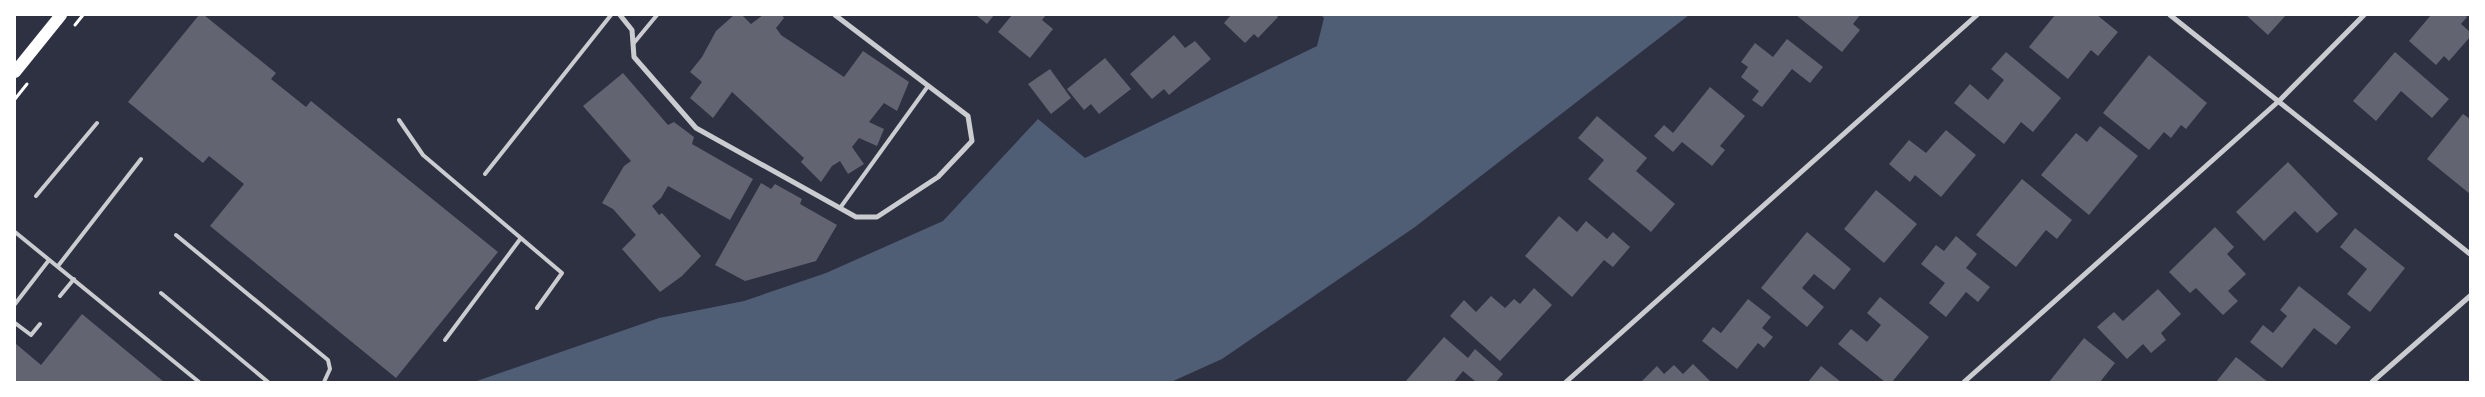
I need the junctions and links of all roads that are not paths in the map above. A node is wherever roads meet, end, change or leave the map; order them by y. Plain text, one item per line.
1 (61, 15) edge
2 (611, 15) edge
3 (620, 15) edge
4 (657, 15) edge
5 (835, 15) edge
6 (1977, 15) edge
7 (2170, 15) edge
8 (2364, 15) edge
9 (633, 44) junction
10 (15, 72) edge
11 (928, 86) junction
12 (2280, 100) junction
13 (399, 120) dead end
14 (97, 122) dead end
15 (141, 158) dead end
16 (484, 174) dead end
17 (36, 196) dead end
18 (840, 208) junction
19 (15, 232) edge
20 (176, 235) dead end
21 (521, 238) junction
22 (2470, 254) edge
23 (49, 260) junction
24 (58, 266) junction
25 (74, 280) junction
26 (161, 293) dead end
27 (60, 296) dead end
28 (2470, 296) edge
29 (15, 304) edge
30 (537, 308) dead end
31 (15, 323) edge
32 (40, 324) dead end
33 (445, 340) dead end
34 (199, 382) edge
35 (268, 382) edge
36 (324, 382) edge
37 (1566, 382) edge
38 (1964, 382) edge
39 (2372, 382) edge

1 - 10 main road
2 - 16 lane
3 - 9 street
4 - 9 lane
5 - 11 street
6 - 37 street
7 - 12 street
8 - 12 street
9 - 18 street
11 - 18 lane
11 - 18 street
12 - 22 street
12 - 38 street
13 - 21 lane
14 - 17 lane
15 - 24 lane
19 - 23 lane
20 - 36 lane
21 - 30 lane
21 - 33 lane
23 - 24 lane
23 - 29 lane
24 - 25 lane
25 - 27 lane
25 - 34 lane
26 - 35 lane
28 - 39 street
31 - 32 lane

